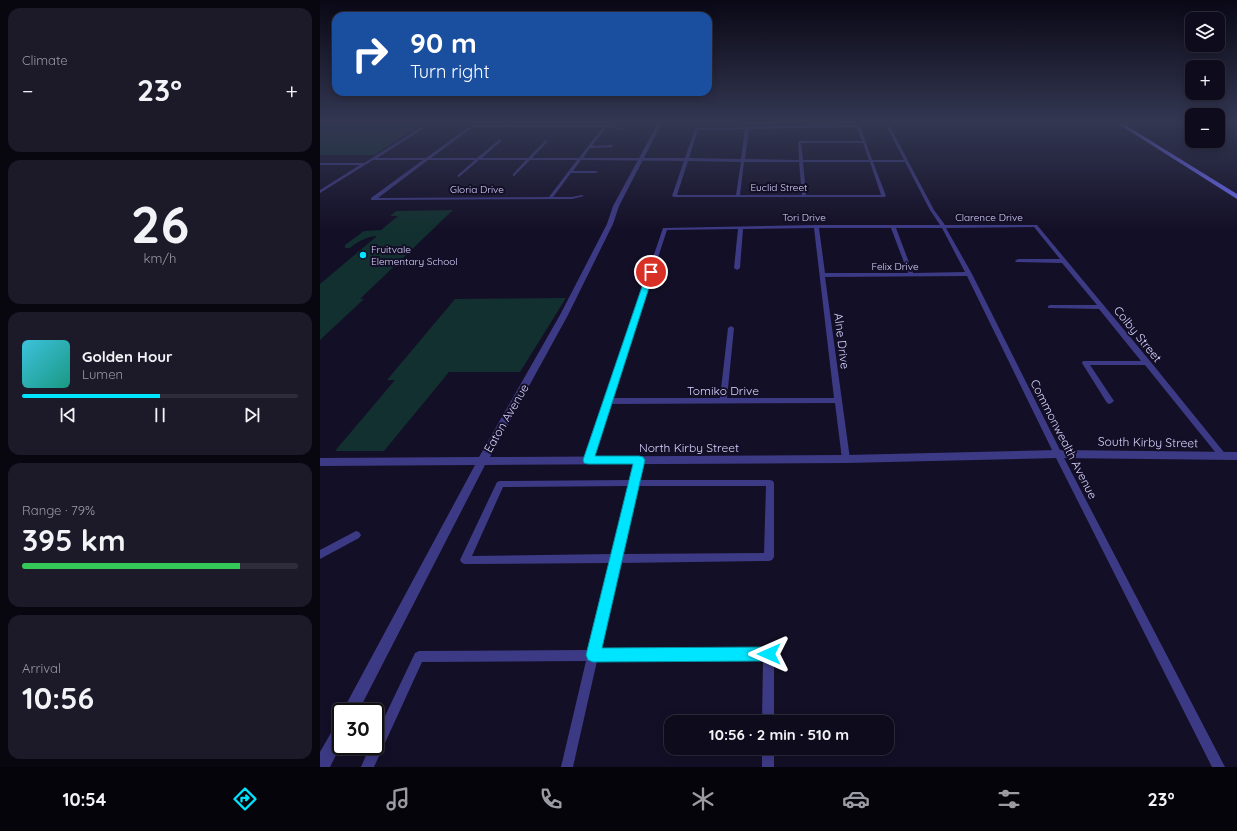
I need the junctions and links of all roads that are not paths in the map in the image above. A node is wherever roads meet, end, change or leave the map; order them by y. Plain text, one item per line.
1 (371, 159) joint
2 (477, 159) junction
3 (529, 159) junction
4 (581, 159) junction
5 (641, 159) junction
6 (1177, 159) edge
7 (1182, 159) edge
8 (426, 160) junction
9 (686, 160) junction
10 (743, 161) junction
11 (801, 161) junction
12 (871, 161) junction
13 (906, 161) joint
14 (320, 164) edge
15 (363, 164) junction
16 (570, 172) junction
17 (596, 172) dead end
18 (514, 175) dead end
19 (459, 176) dead end
20 (320, 192) edge
21 (1237, 193) edge
22 (582, 196) dead end
23 (738, 196) junction
24 (804, 196) junction
25 (1237, 197) edge
26 (550, 198) junction
27 (816, 226) junction
28 (893, 226) junction
29 (942, 226) junction
30 (1035, 226) joint
31 (740, 228) junction
32 (1018, 261) dead end
33 (1064, 261) junction
34 (737, 268) dead end
35 (911, 274) junction
36 (969, 274) junction
37 (822, 275) junction
38 (1050, 307) dead end
39 (1102, 307) junction
40 (731, 328) dead end
41 (1148, 363) junction
42 (723, 400) junction
43 (838, 400) junction
44 (608, 401) junction
45 (1110, 401) dead end
46 (1058, 454) junction
47 (1223, 456) junction
48 (1237, 456) edge
49 (846, 459) junction
50 (588, 460) junction
51 (639, 460) junction
52 (482, 461) junction
53 (320, 462) edge
54 (634, 483) junction
55 (356, 534) dead end
56 (320, 555) edge
57 (616, 558) junction
58 (593, 655) junction
59 (355, 703) edge
60 (768, 715) edge
61 (332, 746) edge
62 (768, 755) edge
63 (321, 767) edge
64 (367, 767) edge
65 (567, 767) edge
66 (768, 767) edge
67 (1220, 767) edge

1 - 8 street
1 - 15 street
2 - 3 street
2 - 8 street
2 - 19 street
3 - 4 street
3 - 18 street
4 - 5 street
4 - 16 street
5 - 9 street
5 - 52 street, Eaton Avenue
6 - 25 main road
7 - 21 main road
8 - 26 street, Gloria Drive
9 - 10 street
9 - 23 street, Euclid Street
10 - 11 street
10 - 23 street
11 - 12 street
11 - 24 street
12 - 13 street
12 - 24 street, Euclid Street
13 - 29 street, Commonwealth Avenue
14 - 15 street
15 - 20 street
16 - 17 street
16 - 26 street
22 - 26 street, Gloria Drive
23 - 24 street, Euclid Street
27 - 28 street, Tori Drive
27 - 31 street, Tori Drive
27 - 37 street, Alne Drive
28 - 29 street, Tori Drive
28 - 35 street
29 - 30 street, Clarence Drive
29 - 36 street, Commonwealth Avenue
30 - 33 street, Colby Street
31 - 34 street
31 - 44 street, Tori Drive
32 - 33 street
33 - 39 street, Colby Street
35 - 36 street, Felix Drive
35 - 37 street, Felix Drive
36 - 46 street, Commonwealth Avenue
37 - 43 street, Alne Drive
38 - 39 street
39 - 41 street, Colby Street
40 - 42 street
41 - 45 street
41 - 47 street, Colby Street
42 - 43 street, Tomiko Drive
42 - 44 street, Tomiko Drive
43 - 49 street, Alne Drive
44 - 50 street
46 - 47 street, South Kirby Street
46 - 49 street, North Kirby Street
46 - 67 street, Commonwealth Avenue
47 - 48 street, South Kirby Street
49 - 51 street, North Kirby Street
50 - 51 street, North Kirby Street
50 - 52 street, North Kirby Street
51 - 54 street
52 - 53 street, North Kirby Street
52 - 59 street, Eaton Avenue
54 - 57 street
54 - 57 street
54 - 57 street
55 - 56 street
57 - 58 street
58 - 60 street
58 - 64 street
58 - 65 street
61 - 63 street
62 - 66 street

